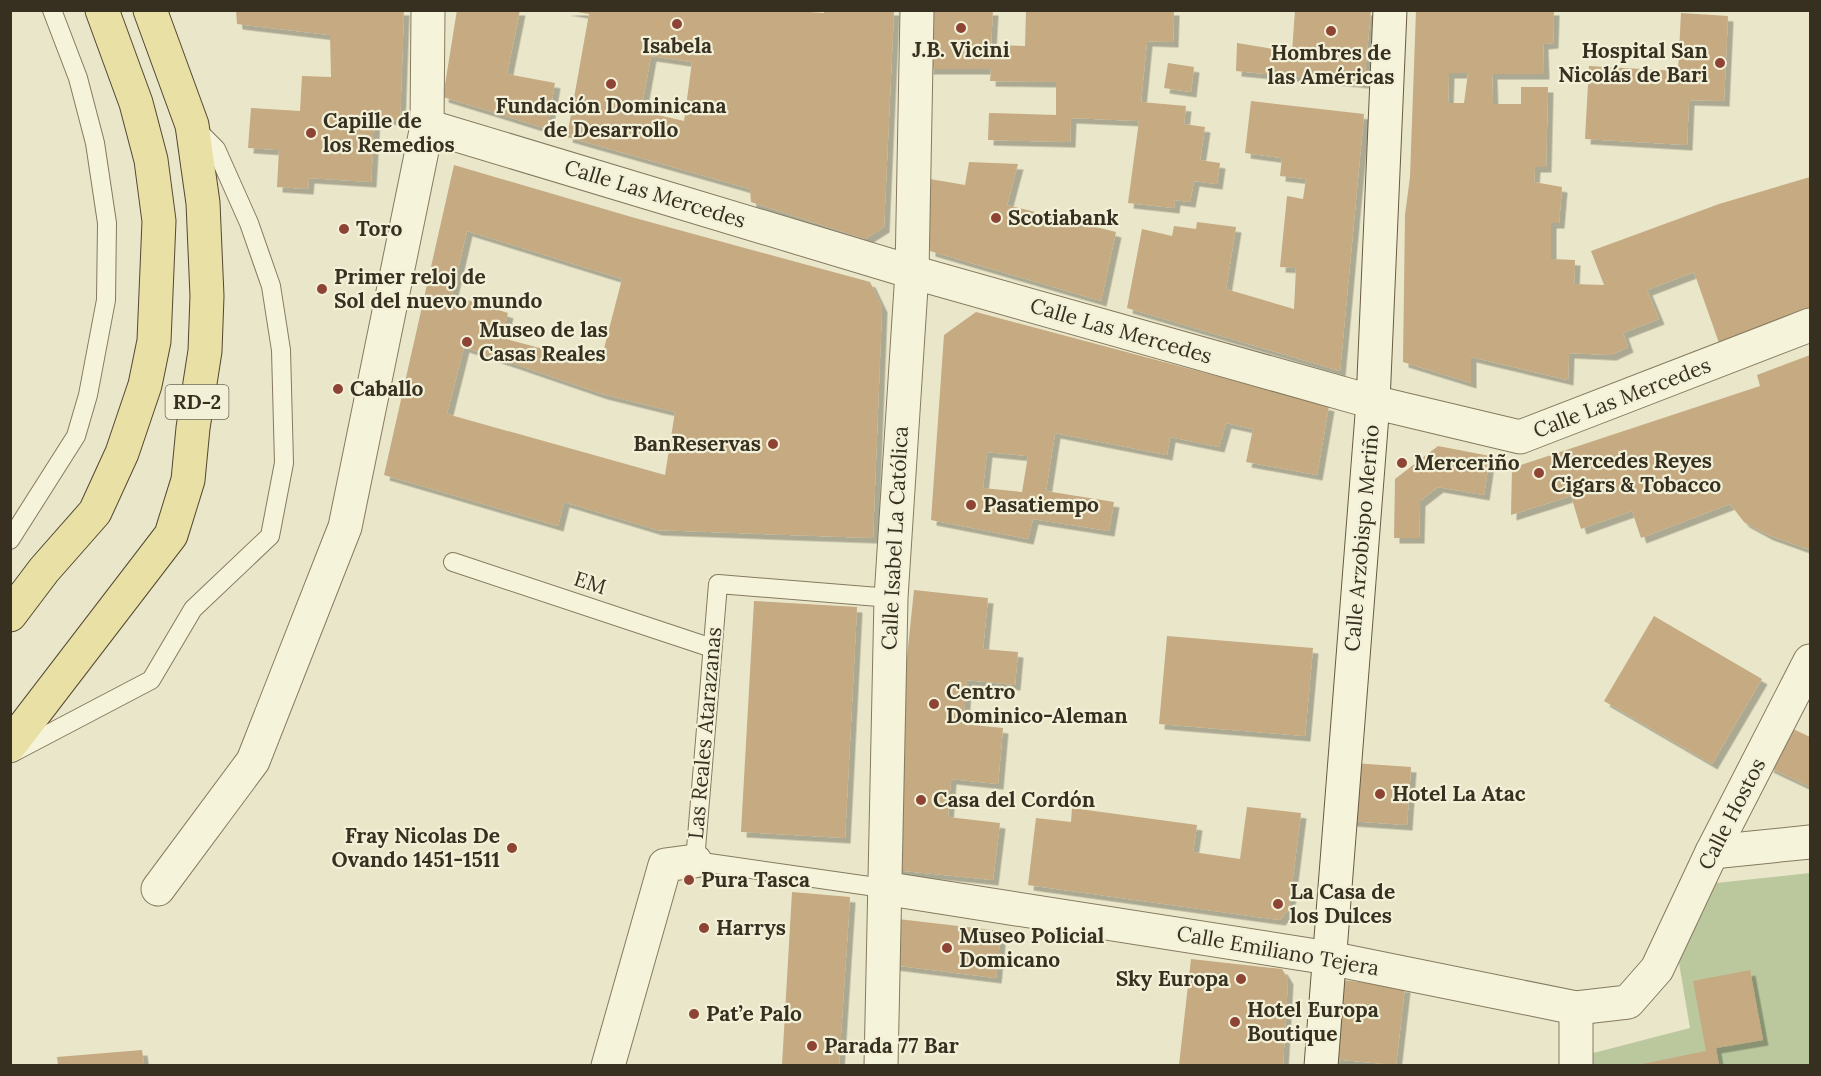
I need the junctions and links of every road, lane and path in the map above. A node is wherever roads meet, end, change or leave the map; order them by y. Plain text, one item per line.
1 (52, 10) edge
2 (102, 10) edge
3 (150, 10) edge
4 (428, 10) edge
5 (917, 10) edge
6 (1390, 10) edge
7 (192, 125) junction
8 (427, 126) junction
9 (912, 272) junction
10 (1810, 325) edge
11 (1373, 402) junction
12 (10, 540) edge
13 (453, 562) dead end
14 (891, 598) junction
15 (10, 615) edge
16 (712, 648) junction
17 (1810, 661) edge
18 (10, 746) edge
19 (10, 754) edge
20 (1810, 842) edge
21 (1712, 852) junction
22 (695, 861) junction
23 (883, 888) junction
24 (158, 889) dead end
25 (1329, 958) junction
26 (1658, 969) joint
27 (1576, 1008) junction
28 (608, 1065) edge
29 (881, 1065) edge
30 (1321, 1065) edge
31 (1576, 1065) edge

1 - 12 lane
2 - 15 main road, RD-2
3 - 7 main road, RD-2
4 - 8 street
5 - 9 street, Calle Isabel La Católica
6 - 11 street, Calle Arzobispo Meriño
7 - 18 main road, RD-2
7 - 19 lane
8 - 9 street, Calle Las Mercedes
8 - 24 street
9 - 11 street, Calle Las Mercedes
9 - 14 street, Calle Isabel La Católica
10 - 11 street, Calle Las Mercedes
11 - 25 street, Calle Arzobispo Meriño
13 - 16 lane, EM
14 - 16 lane, Las Reales Atarazanas
14 - 23 street, Calle Isabel La Católica
16 - 22 lane, Las Reales Atarazanas
17 - 21 street, Calle Hostos
20 - 21 street
21 - 26 street, Calle Hostos
22 - 23 lane
22 - 28 street, Las Reales Atarazanas
23 - 25 street, Calle Emiliano Tejera
23 - 29 street, Calle Isabel La Católica
25 - 27 street, Calle Emiliano Tejera
25 - 30 street, Calle Arzobispo Meriño
26 - 27 street, Calle Emiliano Tejera
27 - 31 street

